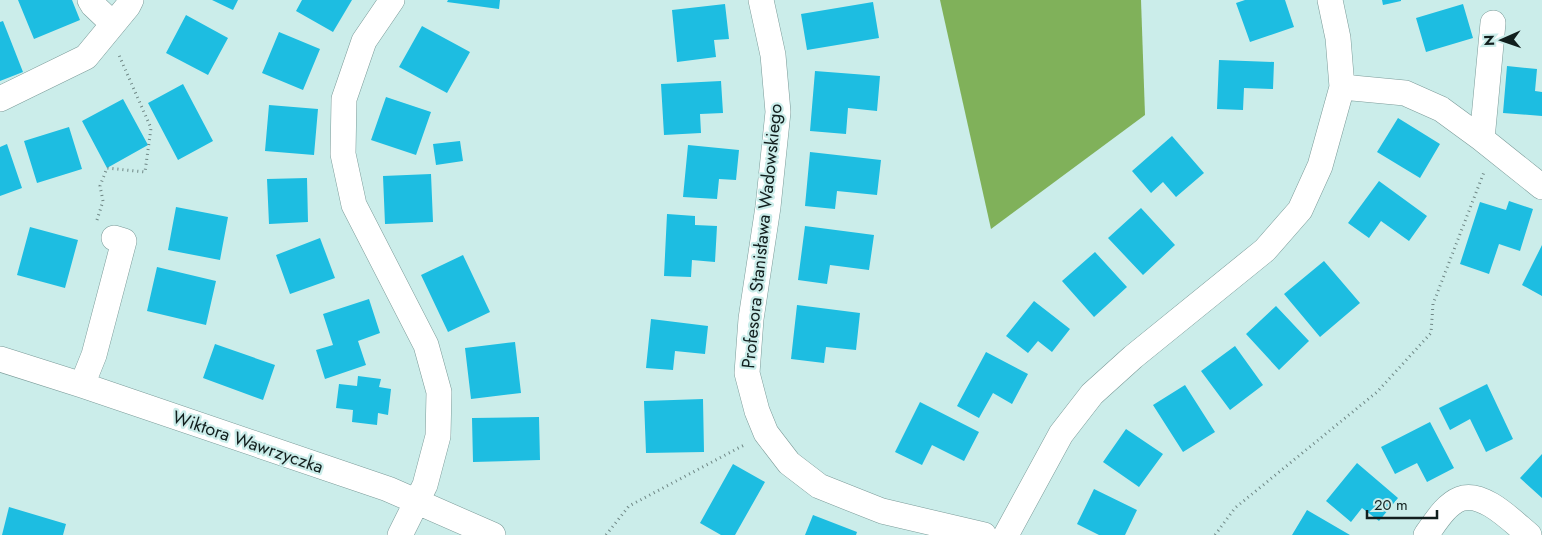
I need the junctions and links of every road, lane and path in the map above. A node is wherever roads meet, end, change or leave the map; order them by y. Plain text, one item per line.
1 (90, 0) edge
2 (131, 0) edge
3 (392, 0) edge
4 (761, 0) edge
5 (1330, 0) edge
6 (1493, 23) dead end
7 (113, 24) junction
8 (1342, 87) junction
9 (0, 99) edge
10 (1487, 143) junction
11 (1537, 176) edge
12 (114, 238) joint
13 (0, 360) edge
14 (82, 385) junction
15 (766, 433) junction
16 (418, 501) junction
17 (400, 535) edge
18 (493, 535) edge
19 (606, 535) edge
20 (984, 535) edge
21 (1006, 535) edge
22 (1215, 535) edge
23 (1426, 535) edge
24 (1529, 535) edge

1 - 7 street
2 - 7 street
3 - 16 street
4 - 15 street, Profesora Stanisława Wadowskiego
5 - 8 street
6 - 10 street
7 - 9 street
7 - 12 path
8 - 10 street
8 - 21 street
10 - 11 street
10 - 22 path
12 - 14 street
13 - 14 street, Wiktora Wawrzyczka
14 - 16 street, Wiktora Wawrzyczka
15 - 19 path
15 - 20 street, Profesora Stanisława Wadowskiego
16 - 17 street
16 - 18 street, Wiktora Wawrzyczka
23 - 24 street

